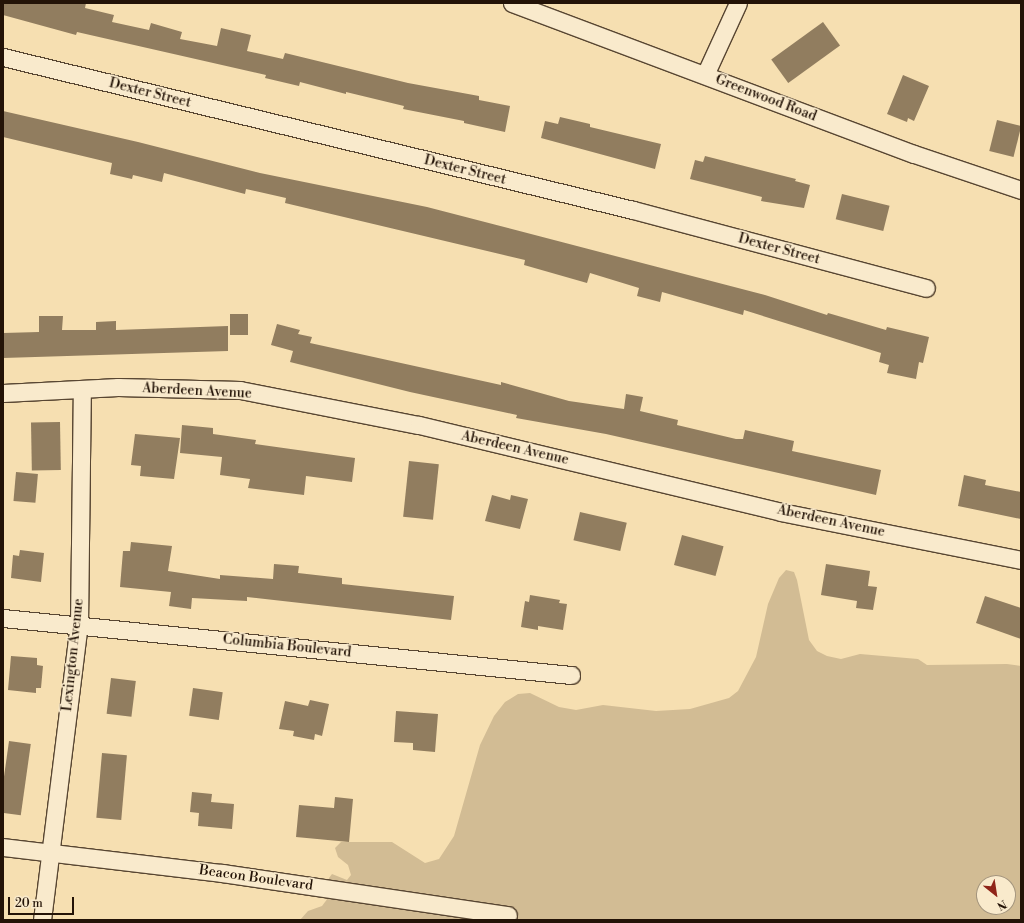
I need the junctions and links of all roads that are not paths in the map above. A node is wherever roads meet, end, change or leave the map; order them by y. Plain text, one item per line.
1 (512, 3) edge
2 (738, 3) edge
3 (3, 57) edge
4 (705, 75) junction
5 (1021, 190) edge
6 (926, 288) dead end
7 (82, 389) junction
8 (3, 393) edge
9 (1021, 560) edge
10 (3, 618) edge
11 (79, 625) junction
12 (571, 676) dead end
13 (3, 847) edge
14 (49, 852) junction
15 (508, 915) dead end
16 (42, 920) edge

1 - 4 street, Greenwood Road
2 - 4 street
3 - 6 street, Dexter Street
4 - 5 street, Greenwood Road
7 - 8 street, Aberdeen Avenue
7 - 9 street, Aberdeen Avenue
7 - 11 street, Lexington Avenue
10 - 11 street, Columbia Boulevard
11 - 12 street, Columbia Boulevard
11 - 14 street, Lexington Avenue
13 - 14 street, Beacon Boulevard
14 - 15 street, Beacon Boulevard
14 - 16 street, Lexington Avenue

